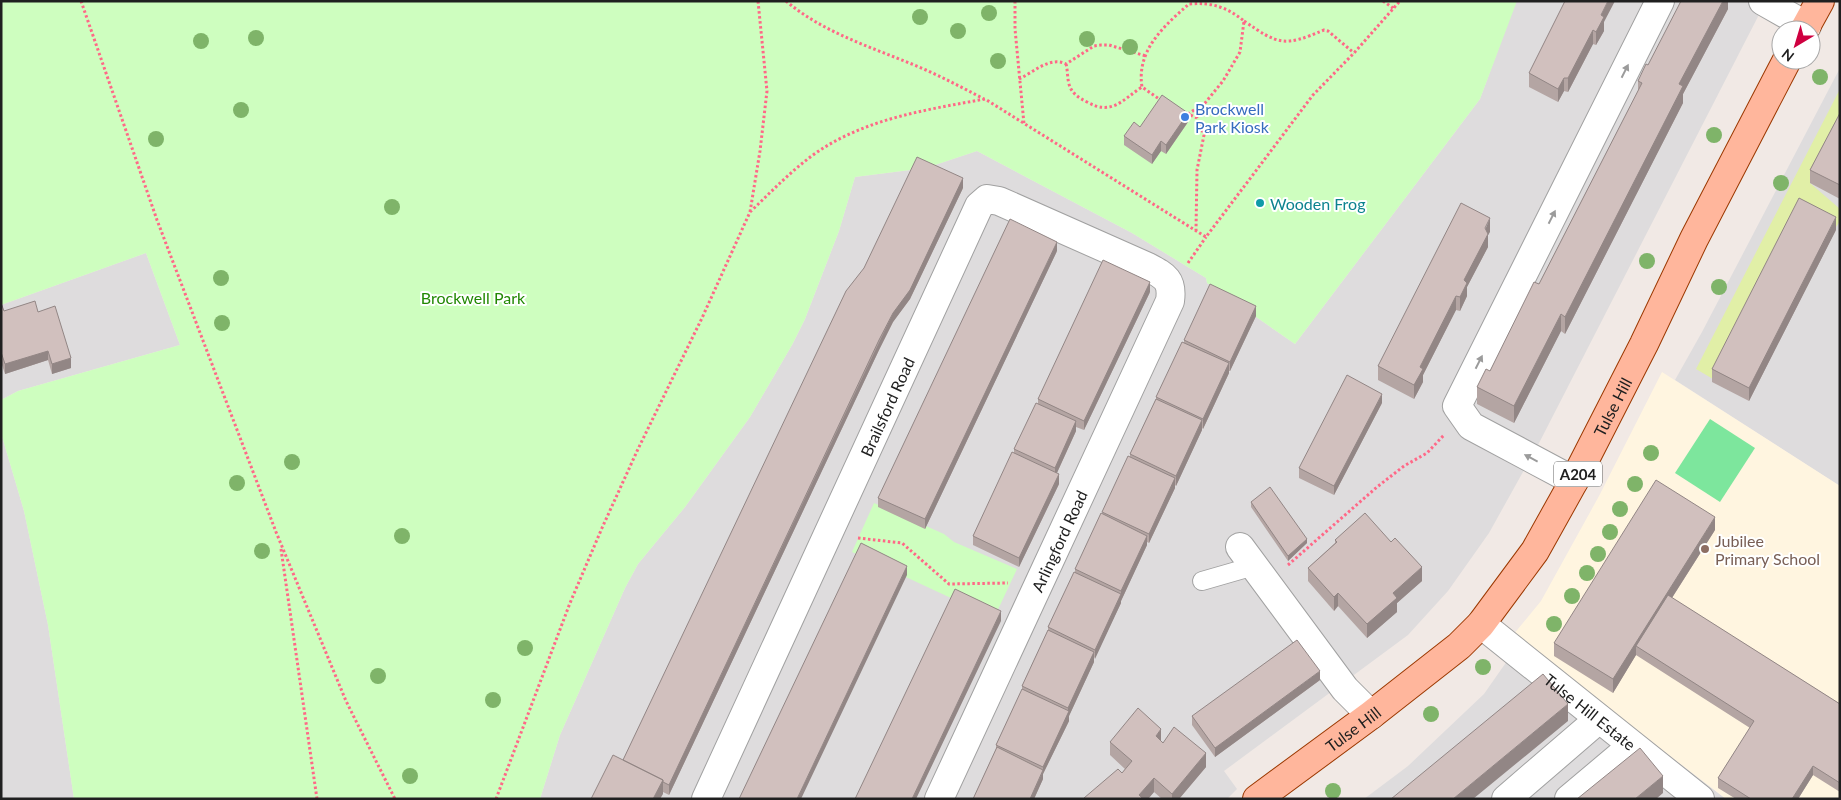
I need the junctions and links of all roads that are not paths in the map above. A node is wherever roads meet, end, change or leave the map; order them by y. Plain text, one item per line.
1 (1660, 1) edge
2 (1763, 1) edge
3 (1820, 1) edge
4 (1793, 20) edge
5 (1809, 20) edge
6 (1782, 70) edge
7 (1169, 282) joint
8 (1574, 481) junction
9 (1254, 566) joint
10 (1202, 581) dead end
11 (1481, 624) junction
12 (1371, 716) junction
13 (1599, 719) junction
14 (1632, 746) junction
15 (706, 799) edge
16 (939, 799) edge
17 (1257, 799) edge
18 (1506, 799) edge
19 (1569, 799) edge
20 (1700, 799) edge

8 -> 1 street
2 - 4 street
3 - 5 main road
6 - 8 main road, Tulse Hill / A204
7 - 15 street, Brailsford Road
7 - 16 street, Arlingford Road
8 - 11 main road, Tulse Hill / A204
9 - 10 lane
9 - 12 street
11 - 12 main road, Tulse Hill / A204
11 - 13 street, Tulse Hill Estate
12 - 17 main road, Tulse Hill / A204
13 - 14 street, Tulse Hill Estate
13 - 18 street
14 - 19 street
14 - 20 street, Tulse Hill Estate

